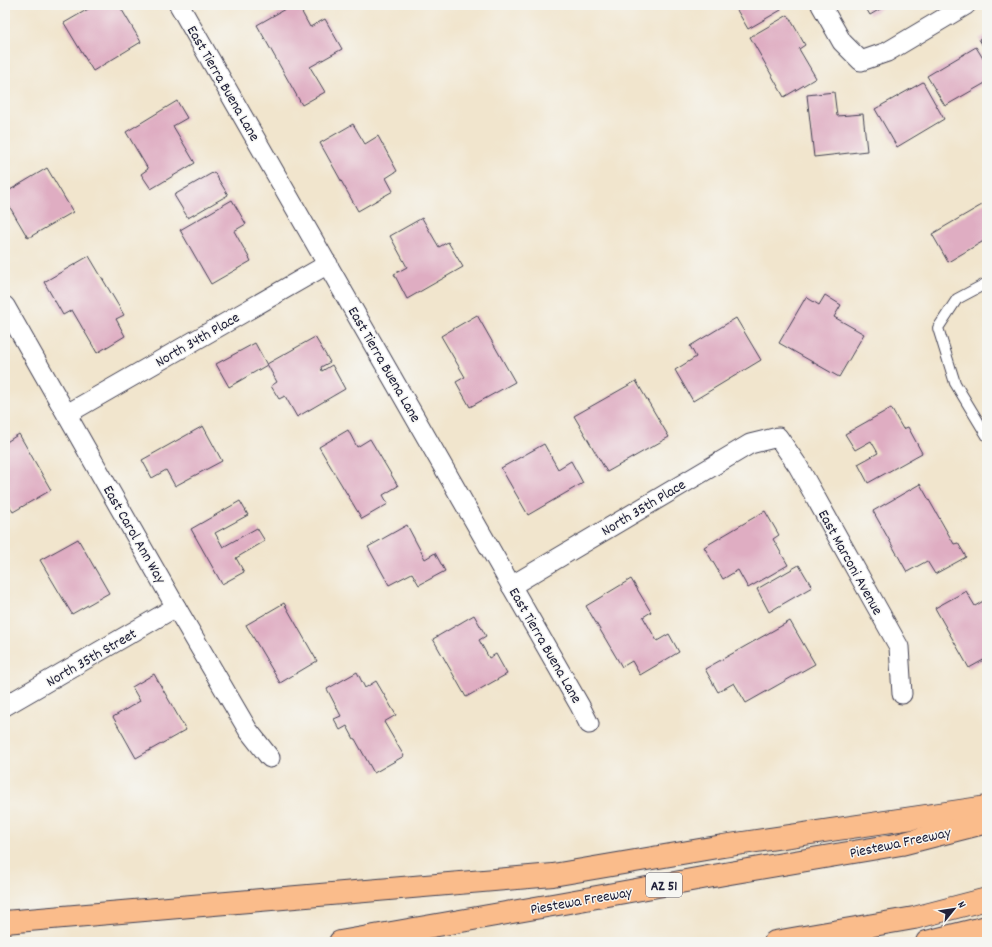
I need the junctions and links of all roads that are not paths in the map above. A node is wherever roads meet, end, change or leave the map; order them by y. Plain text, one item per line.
1 (179, 5) edge
2 (821, 5) edge
3 (966, 5) edge
4 (328, 264) junction
5 (987, 283) edge
6 (5, 306) edge
7 (67, 414) junction
8 (987, 436) edge
9 (778, 437) joint
10 (512, 586) junction
11 (176, 607) junction
12 (902, 694) dead end
13 (5, 706) edge
14 (589, 724) dead end
15 (270, 758) dead end
16 (987, 807) edge
17 (987, 822) edge
18 (987, 899) edge
19 (5, 922) edge
20 (987, 927) edge
21 (340, 942) edge
22 (775, 942) edge
23 (927, 942) edge

1 - 4 street, East Tierra Buena Lane
2 - 3 street
4 - 7 street, North 34th Place
4 - 10 street, East Tierra Buena Lane
5 - 8 lane
6 - 7 street, East Carol Ann Way
7 - 11 street, East Carol Ann Way
9 - 10 street, North 35th Place
9 - 12 street, East Marconi Avenue
10 - 14 street, East Tierra Buena Lane
11 - 13 street, North 35th Street
11 - 15 street, East Carol Ann Way
16 - 19 highway
17 - 21 highway, Piestewa Freeway / AZ 51
18 - 22 highway
20 - 23 highway

